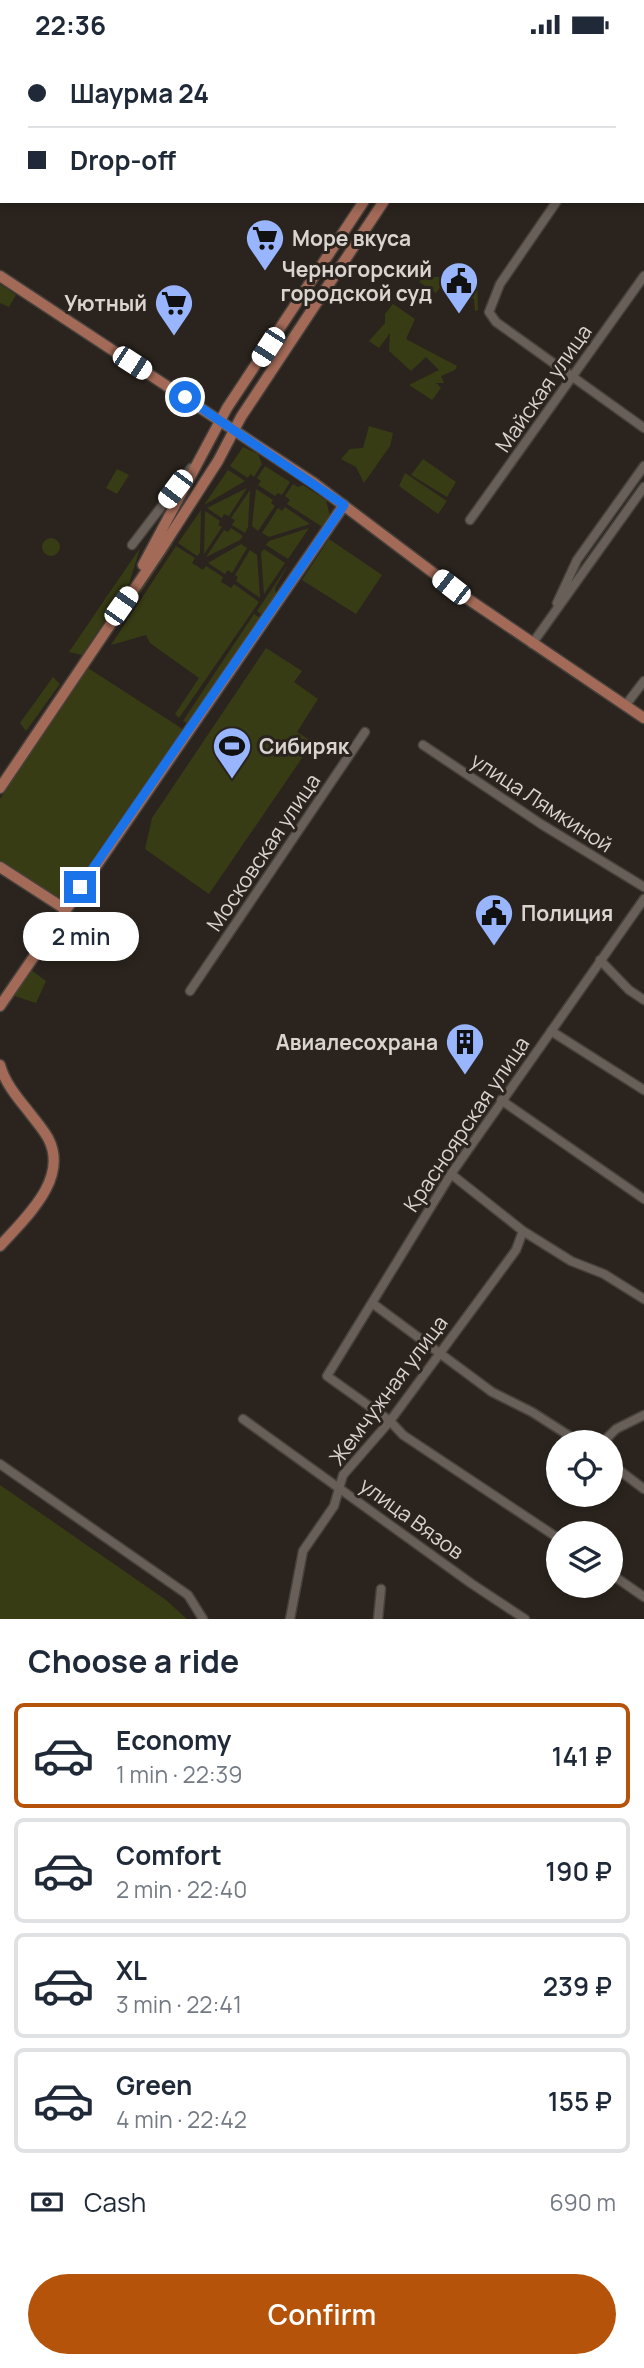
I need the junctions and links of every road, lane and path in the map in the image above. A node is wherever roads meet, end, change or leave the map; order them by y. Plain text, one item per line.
1 (363, 203) edge
2 (383, 203) edge
3 (557, 203) edge
4 (0, 276) edge
5 (644, 276) edge
6 (570, 375) junction
7 (220, 421) junction
8 (644, 428) edge
9 (234, 430) junction
10 (204, 452) junction
11 (644, 466) edge
12 (644, 487) edge
13 (344, 505) junction
14 (470, 520) dead end
15 (132, 545) dead end
16 (121, 606) junction
17 (550, 618) junction
18 (532, 644) junction
19 (644, 681) edge
20 (625, 705) junction
21 (644, 718) edge
22 (365, 732) dead end
23 (423, 745) dead end
24 (0, 788) edge
25 (0, 867) edge
26 (644, 887) edge
27 (644, 899) edge
28 (65, 909) junction
29 (600, 960) junction
30 (190, 992) dead end
31 (644, 1000) edge
32 (0, 1006) edge
33 (551, 1031) junction
34 (0, 1065) edge
35 (644, 1090) edge
36 (501, 1100) junction
37 (451, 1174) junction
38 (644, 1199) edge
39 (523, 1231) junction
40 (0, 1246) edge
41 (644, 1299) edge
42 (372, 1303) junction
43 (438, 1353) junction
44 (644, 1415) edge
45 (243, 1419) dead end
46 (390, 1422) junction
47 (560, 1430) edge
48 (615, 1430) edge
49 (1, 1468) edge
50 (623, 1473) edge
51 (342, 1488) junction
52 (644, 1489) edge
53 (546, 1530) edge
54 (623, 1582) edge
55 (382, 1589) dead end
56 (644, 1597) edge
57 (203, 1619) edge
58 (290, 1619) edge
59 (378, 1619) edge
60 (526, 1619) edge

1 - 7 main road
2 - 9 main road
3 - 6 street
4 - 7 main road
5 - 6 street, Майская улица
6 - 8 street
6 - 14 street, Майская улица
7 - 9 main road
7 - 10 main road
9 - 13 main road
9 - 16 main road
10 - 15 street
10 - 16 main road
11 - 17 street
12 - 17 street
13 - 18 main road
13 - 28 main road
16 - 24 main road
17 - 18 street
18 - 20 main road
19 - 20 street
20 - 21 main road
22 - 30 street, Московская улица
23 - 26 street, улица Лямкиной
25 - 28 main road
27 - 29 street, Красноярская улица
28 - 32 main road
29 - 31 street
29 - 33 street, Красноярская улица
33 - 35 street
33 - 36 street, Красноярская улица
34 - 40 main road
36 - 37 street, Красноярская улица
36 - 38 street
37 - 39 street
37 - 42 street, Красноярская улица
39 - 41 street
39 - 43 street, Жемчужная улица
42 - 43 street
42 - 46 street, Красноярская улица
43 - 46 street, Жемчужная улица
43 - 47 street
44 - 48 street
45 - 51 street, улица Вязов
46 - 51 street, Жемчужная улица
46 - 53 street
49 - 57 street
50 - 52 street
51 - 58 street, Жемчужная улица
51 - 60 street, улица Вязов
54 - 56 street
55 - 59 street

